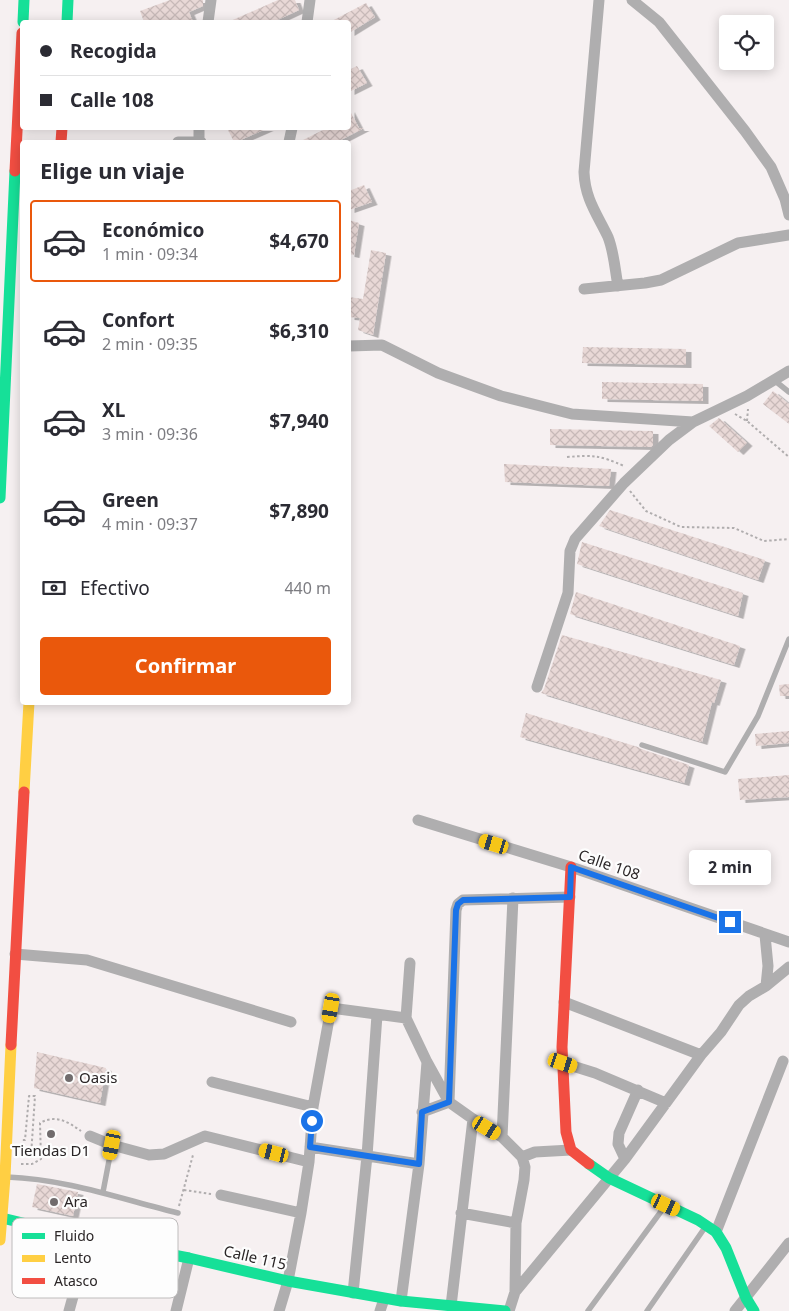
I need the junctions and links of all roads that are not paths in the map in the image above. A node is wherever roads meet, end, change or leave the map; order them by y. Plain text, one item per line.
1 (24, 0) edge
2 (68, 0) edge
3 (211, 0) edge
4 (310, 0) edge
5 (599, 0) edge
6 (632, 0) edge
7 (23, 20) edge
8 (67, 20) edge
9 (208, 20) edge
10 (307, 20) edge
11 (20, 75) edge
12 (789, 215) edge
13 (789, 235) edge
14 (618, 286) junction
15 (584, 289) dead end
16 (351, 346) edge
17 (789, 371) edge
18 (774, 380) junction
19 (789, 392) edge
20 (693, 422) junction
21 (0, 498) edge
22 (789, 639) edge
23 (537, 688) dead end
24 (29, 705) edge
25 (642, 745) dead end
26 (418, 820) dead end
27 (571, 867) junction
28 (570, 897) junction
29 (512, 898) junction
30 (765, 935) junction
31 (789, 942) edge
32 (15, 954) junction
33 (410, 964) dead end
34 (789, 967) edge
35 (766, 986) junction
36 (564, 1002) junction
37 (377, 1014) junction
38 (406, 1018) junction
39 (291, 1022) dead end
40 (701, 1055) junction
41 (783, 1061) dead end
42 (427, 1062) junction
43 (563, 1063) junction
44 (212, 1082) dead end
45 (638, 1090) junction
46 (449, 1102) junction
47 (666, 1104) junction
48 (314, 1107) junction
49 (422, 1112) junction
50 (473, 1119) junction
51 (90, 1136) road end
52 (502, 1136) junction
53 (112, 1145) junction
54 (310, 1147) junction
55 (571, 1150) junction
56 (367, 1156) junction
57 (522, 1157) junction
58 (625, 1159) junction
59 (309, 1162) junction
60 (419, 1164) junction
61 (5, 1177) junction
62 (609, 1178) junction
63 (103, 1192) junction
64 (221, 1195) road end
65 (666, 1205) junction
66 (178, 1213) road end
67 (302, 1213) junction
68 (461, 1214) junction
69 (2, 1218) junction
70 (12, 1221) edge
71 (516, 1223) junction
72 (711, 1228) junction
73 (0, 1240) edge
74 (789, 1243) edge
75 (178, 1256) edge
76 (189, 1258) junction
77 (288, 1281) junction
78 (515, 1292) junction
79 (352, 1293) junction
80 (73, 1298) edge
81 (384, 1298) junction
82 (746, 1298) junction
83 (401, 1301) junction
84 (451, 1306) junction
85 (482, 1309) edge
86 (70, 1311) edge
87 (176, 1311) edge
88 (279, 1311) edge
89 (380, 1311) edge
90 (504, 1311) edge
91 (509, 1311) edge
92 (588, 1311) edge
93 (648, 1311) edge
94 (735, 1311) edge
95 (754, 1311) edge

1 - 7 main road
2 - 8 main road
3 - 9 street
4 - 10 street
5 - 14 street
6 - 12 street
11 - 21 main road
13 - 14 street
14 - 15 street
16 - 20 street
17 - 18 street
18 - 19 lane
18 - 20 street
20 - 23 street
22 - 25 lane
24 - 32 main road
26 - 27 street, Calle 108
27 - 28 main road
27 - 30 street, Calle 108
28 - 29 street
28 - 36 main road
29 - 46 street
29 - 52 street
30 - 31 street, Calle 108
30 - 35 street
32 - 39 street
32 - 61 main road
33 - 38 street
34 - 35 street
35 - 40 street
36 - 40 street
36 - 43 main road
37 - 38 street
37 - 48 street
37 - 56 street
38 - 42 street
40 - 47 street
41 - 72 street
42 - 46 street
42 - 49 street
43 - 45 street
43 - 55 main road
44 - 48 street
45 - 47 street
45 - 58 street
46 - 49 street
46 - 50 street
47 - 58 street
48 - 54 street
49 - 60 street
50 - 52 street
50 - 68 street
51 - 53 street
52 - 57 street
53 - 59 street
53 - 63 lane
54 - 56 street
54 - 59 street
55 - 57 street
55 - 62 main road
56 - 60 street
56 - 79 street
57 - 71 street
58 - 62 street
59 - 67 street
60 - 83 street
61 - 63 lane
61 - 69 main road
62 - 65 main road
62 - 78 street
63 - 66 lane
64 - 67 street
65 - 72 main road
65 - 92 lane
67 - 77 street
68 - 71 street
68 - 84 street
69 - 70 main road, Calle 115
69 - 73 main road
71 - 78 street
72 - 82 main road
72 - 93 lane
74 - 82 street
75 - 76 main road, Calle 115
76 - 77 main road, Calle 115
76 - 87 street
77 - 79 main road, Calle 115
77 - 88 street
78 - 91 street
79 - 81 main road, Calle 115
80 - 86 street
81 - 83 main road, Calle 115
81 - 89 street
82 - 94 street
82 - 95 main road
83 - 84 main road, Calle 115
84 - 85 main road, Calle 115
85 - 90 main road, Calle 115

